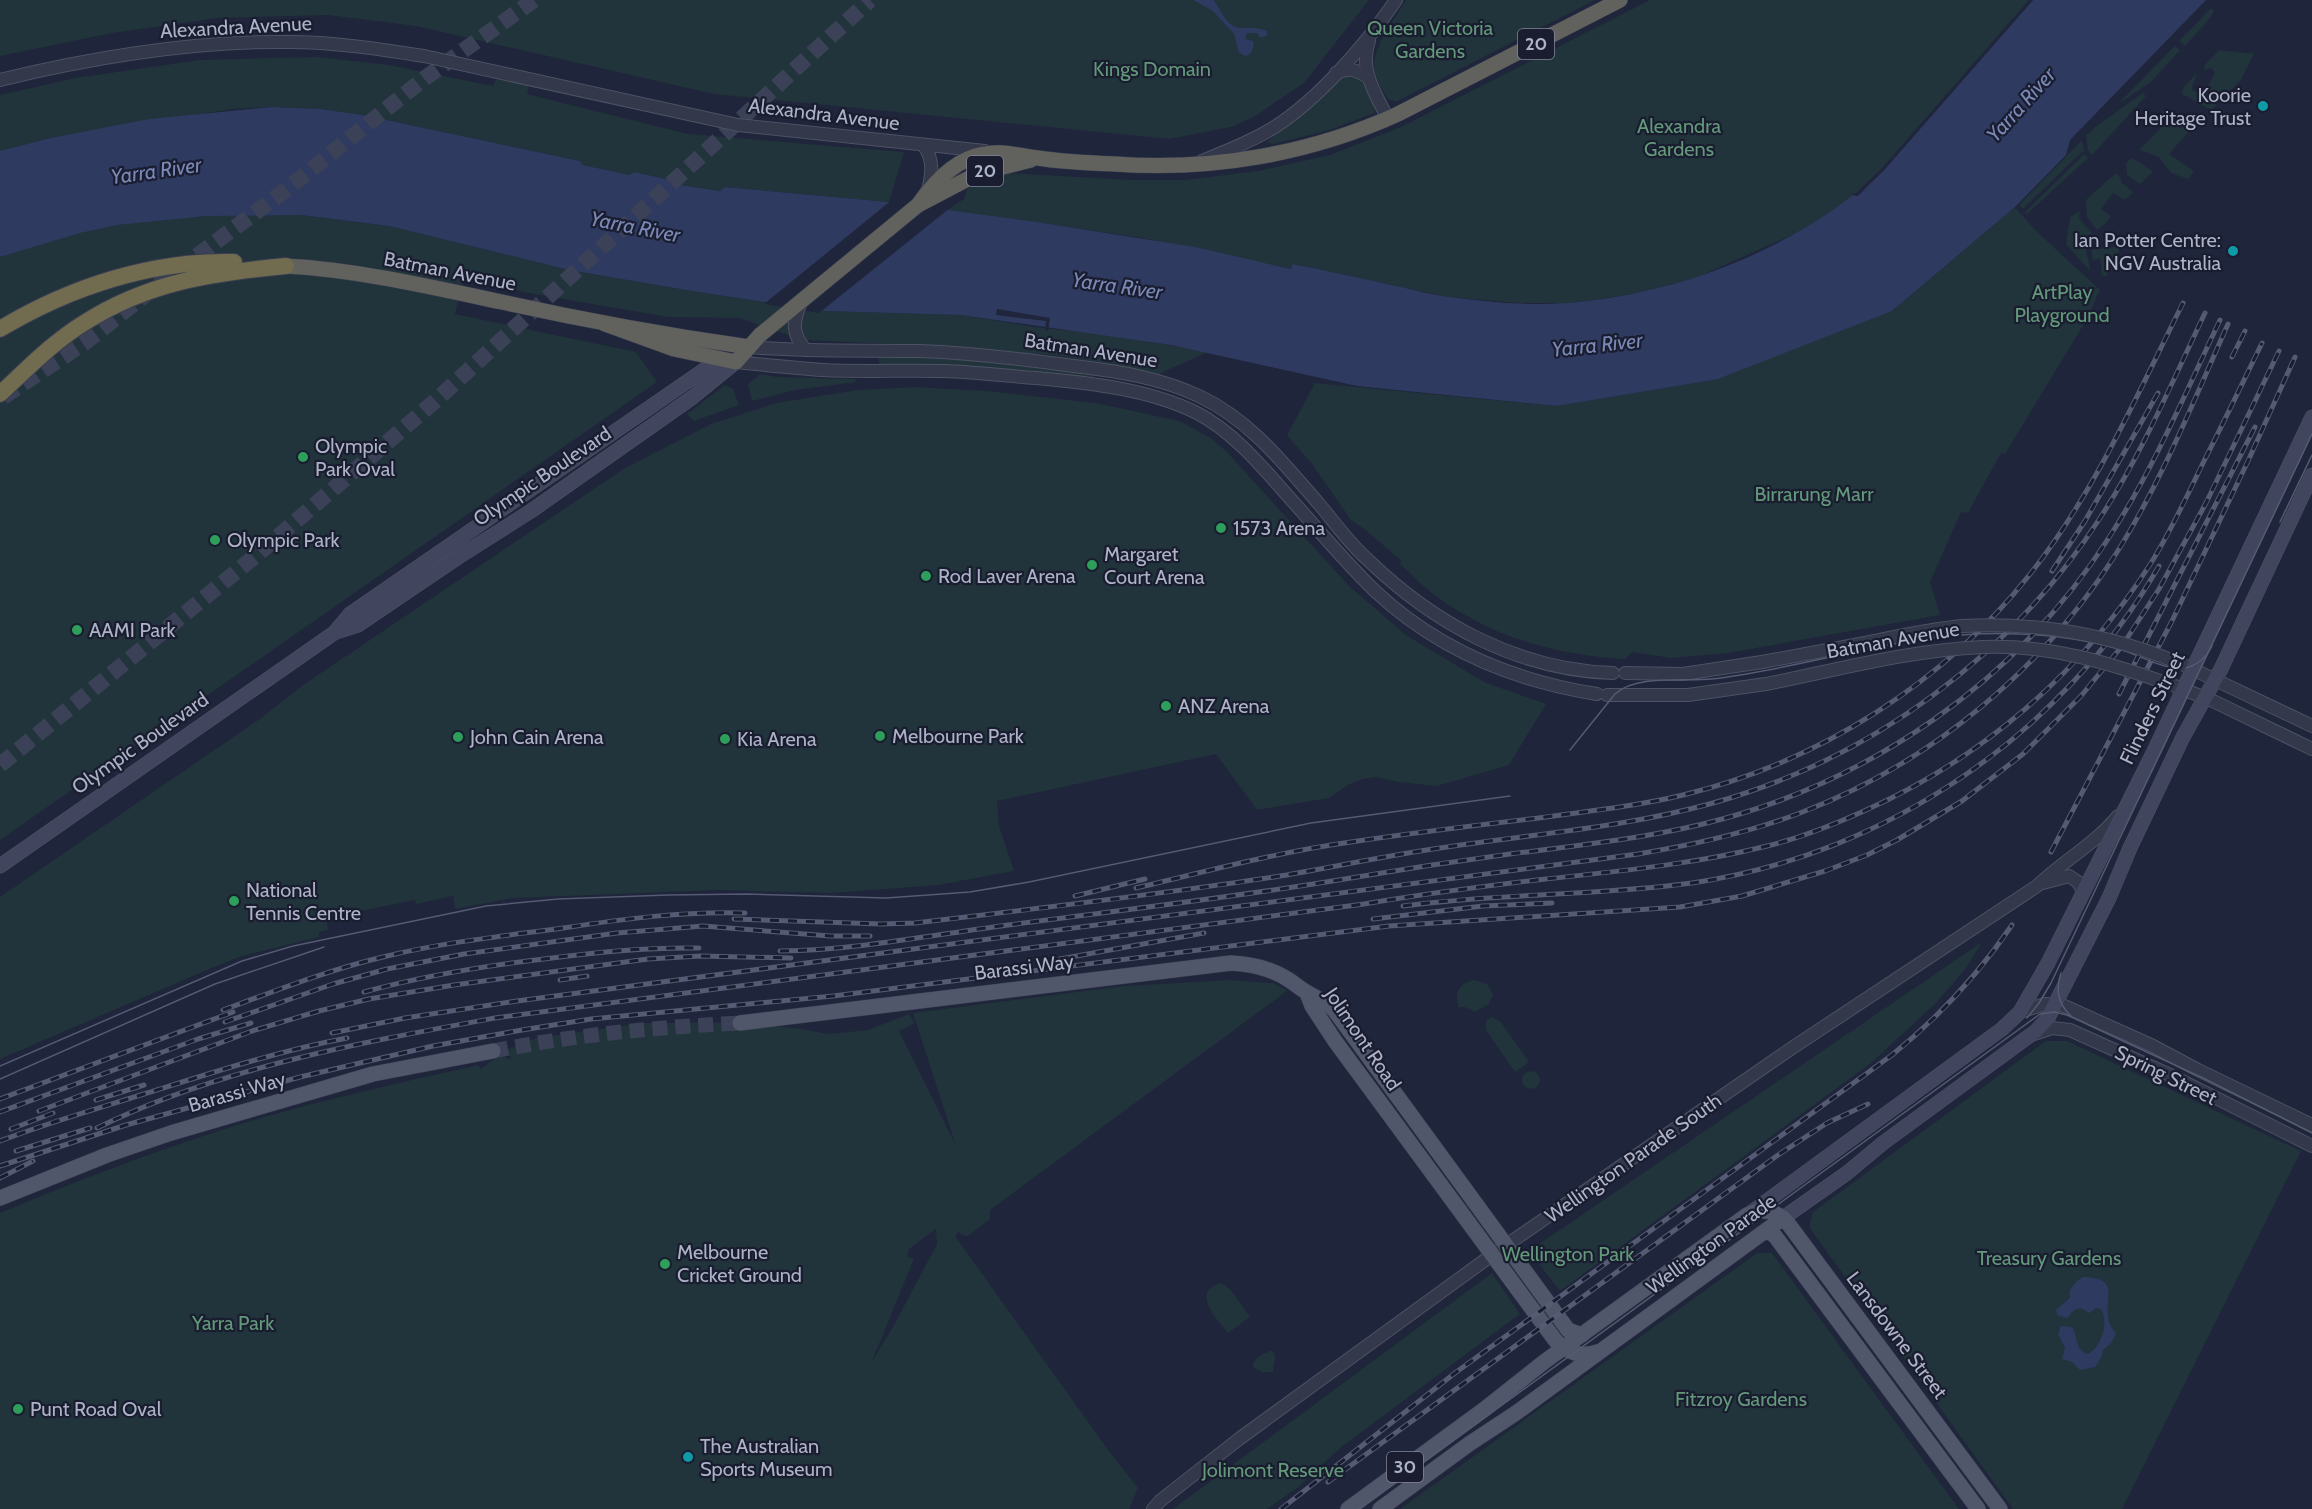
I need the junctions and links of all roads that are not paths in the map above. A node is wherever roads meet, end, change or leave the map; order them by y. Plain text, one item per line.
1 (1396, 0) edge
2 (1620, 0) edge
3 (1371, 34) junction
4 (1335, 74) junction
5 (1369, 78) junction
6 (0, 80) edge
7 (1388, 119) junction
8 (924, 146) junction
9 (1000, 152) junction
10 (1040, 159) junction
11 (1198, 163) junction
12 (926, 197) junction
13 (286, 266) junction
14 (788, 318) junction
15 (605, 324) junction
16 (0, 329) edge
17 (745, 346) junction
18 (806, 350) junction
19 (862, 350) junction
20 (720, 359) junction
21 (736, 362) junction
22 (873, 370) junction
23 (0, 394) edge
24 (649, 407) junction
25 (665, 417) junction
26 (2312, 417) edge
27 (1239, 420) junction
28 (1229, 434) junction
29 (2312, 475) edge
30 (506, 506) junction
31 (515, 522) junction
32 (464, 534) junction
33 (474, 547) junction
34 (334, 633) junction
35 (2187, 666) junction
36 (1575, 669) junction
37 (2215, 679) junction
38 (2176, 687) junction
39 (1566, 689) junction
40 (2204, 697) junction
41 (2309, 725) edge
42 (2298, 741) junction
43 (2312, 748) edge
44 (2126, 805) junction
45 (0, 866) edge
46 (2037, 886) junction
47 (2083, 891) junction
48 (1307, 993) junction
49 (2058, 1004) junction
50 (2020, 1012) junction
51 (740, 1023) tunnel mouth
52 (2018, 1044) junction
53 (493, 1051) tunnel mouth
54 (1374, 1064) junction
55 (1360, 1075) junction
56 (2312, 1125) edge
57 (2312, 1146) edge
58 (0, 1198) edge
59 (1747, 1215) junction
60 (1783, 1218) junction
61 (1763, 1233) junction
62 (1506, 1245) junction
63 (1492, 1255) junction
64 (1582, 1335) junction
65 (1564, 1348) junction
66 (1600, 1350) junction
67 (1915, 1395) junction
68 (1901, 1405) junction
69 (1153, 1509) edge
70 (1348, 1509) edge
71 (1380, 1509) edge
72 (1978, 1509) edge
73 (2000, 1509) edge

1 - 3 street
2 - 7 highway, Alexandra Avenue / 20
3 - 4 street
3 - 5 street
4 - 5 street
4 - 11 street
5 - 7 street
6 - 8 street, Alexandra Avenue
7 - 11 highway, Alexandra Avenue / 20
8 - 9 street, Alexandra Avenue
8 - 12 street
9 - 10 highway, Alexandra Avenue / 20
9 - 12 highway, Olympic Boulevard / 20
10 - 11 highway, Alexandra Avenue / 20
10 - 12 highway, Olympic Boulevard / 20
12 - 14 highway, Olympic Boulevard / 20
13 - 15 highway, Batman Avenue
13 - 16 highway
13 - 23 highway
14 - 17 highway, Olympic Boulevard / 20
14 - 18 street
15 - 17 highway, Batman Avenue
15 - 20 highway, Batman Avenue
17 - 18 street, Batman Avenue
17 - 20 highway, Olympic Boulevard / 20
17 - 21 highway, Olympic Boulevard / 20
18 - 19 street, Batman Avenue
19 - 22 street
19 - 27 street, Batman Avenue
20 - 21 highway, Batman Avenue
20 - 24 main road, Olympic Boulevard / 20
21 - 22 street, Batman Avenue
21 - 25 main road, Olympic Boulevard / 20
22 - 28 street, Batman Avenue
24 - 25 main road
24 - 30 main road, Olympic Boulevard / 20
25 - 31 main road, Olympic Boulevard / 20
26 - 35 main road, Flinders Street / 30
27 - 28 street
27 - 36 street, Batman Avenue
28 - 39 street, Batman Avenue
29 - 37 main road, Flinders Street / 30
30 - 31 main road
30 - 32 main road, Olympic Boulevard / 20
31 - 33 main road, Olympic Boulevard / 20
32 - 33 main road
32 - 34 main road, Olympic Boulevard / 20
33 - 34 main road, Olympic Boulevard / 20
34 - 45 main road, Olympic Boulevard / 20
35 - 36 street, Batman Avenue, bridge
35 - 37 street, Batman Avenue
35 - 38 main road, Flinders Street / 30
36 - 39 street
37 - 40 main road, Flinders Street / 30
37 - 41 street, Batman Avenue
38 - 39 street, Batman Avenue, bridge
38 - 40 street, Batman Avenue
38 - 44 main road, Flinders Street / 30
40 - 42 street, Batman Avenue
40 - 49 main road, Flinders Street / 30
41 - 42 street
42 - 43 street, Batman Avenue
44 - 46 street, Wellington Parade South
44 - 47 main road, Flinders Street / 30
46 - 47 street, Wellington Parade South
46 - 62 street, Wellington Parade South
47 - 50 main road, Flinders Street / 30
48 - 51 main road, Barassi Way
48 - 54 main road, Jolimont Road
48 - 55 main road, Jolimont Road
49 - 50 street
49 - 52 main road, Wellington Parade / 30
49 - 56 street, Spring Street
50 - 59 main road, Wellington Parade / 30
52 - 57 street, Spring Street
52 - 60 main road, Wellington Parade / 30
53 - 58 main road, Barassi Way
54 - 55 main road
54 - 62 main road, Jolimont Road
55 - 63 main road, Jolimont Road
59 - 60 main road
59 - 64 main road, Wellington Parade / 30
60 - 61 main road, Wellington Parade / 30
60 - 67 main road, Lansdowne Street
61 - 66 main road, Wellington Parade / 30
61 - 68 main road, Lansdowne Street
62 - 63 street, Wellington Parade South
62 - 64 main road, Jolimont Road
63 - 65 main road, Jolimont Road
63 - 69 street, Wellington Parade South
64 - 65 main road, Wellington Parade / 30
65 - 66 main road
65 - 70 main road, Wellington Parade / 30
66 - 71 main road, Wellington Parade / 30
67 - 68 main road
67 - 73 main road, Lansdowne Street
68 - 72 main road, Lansdowne Street

